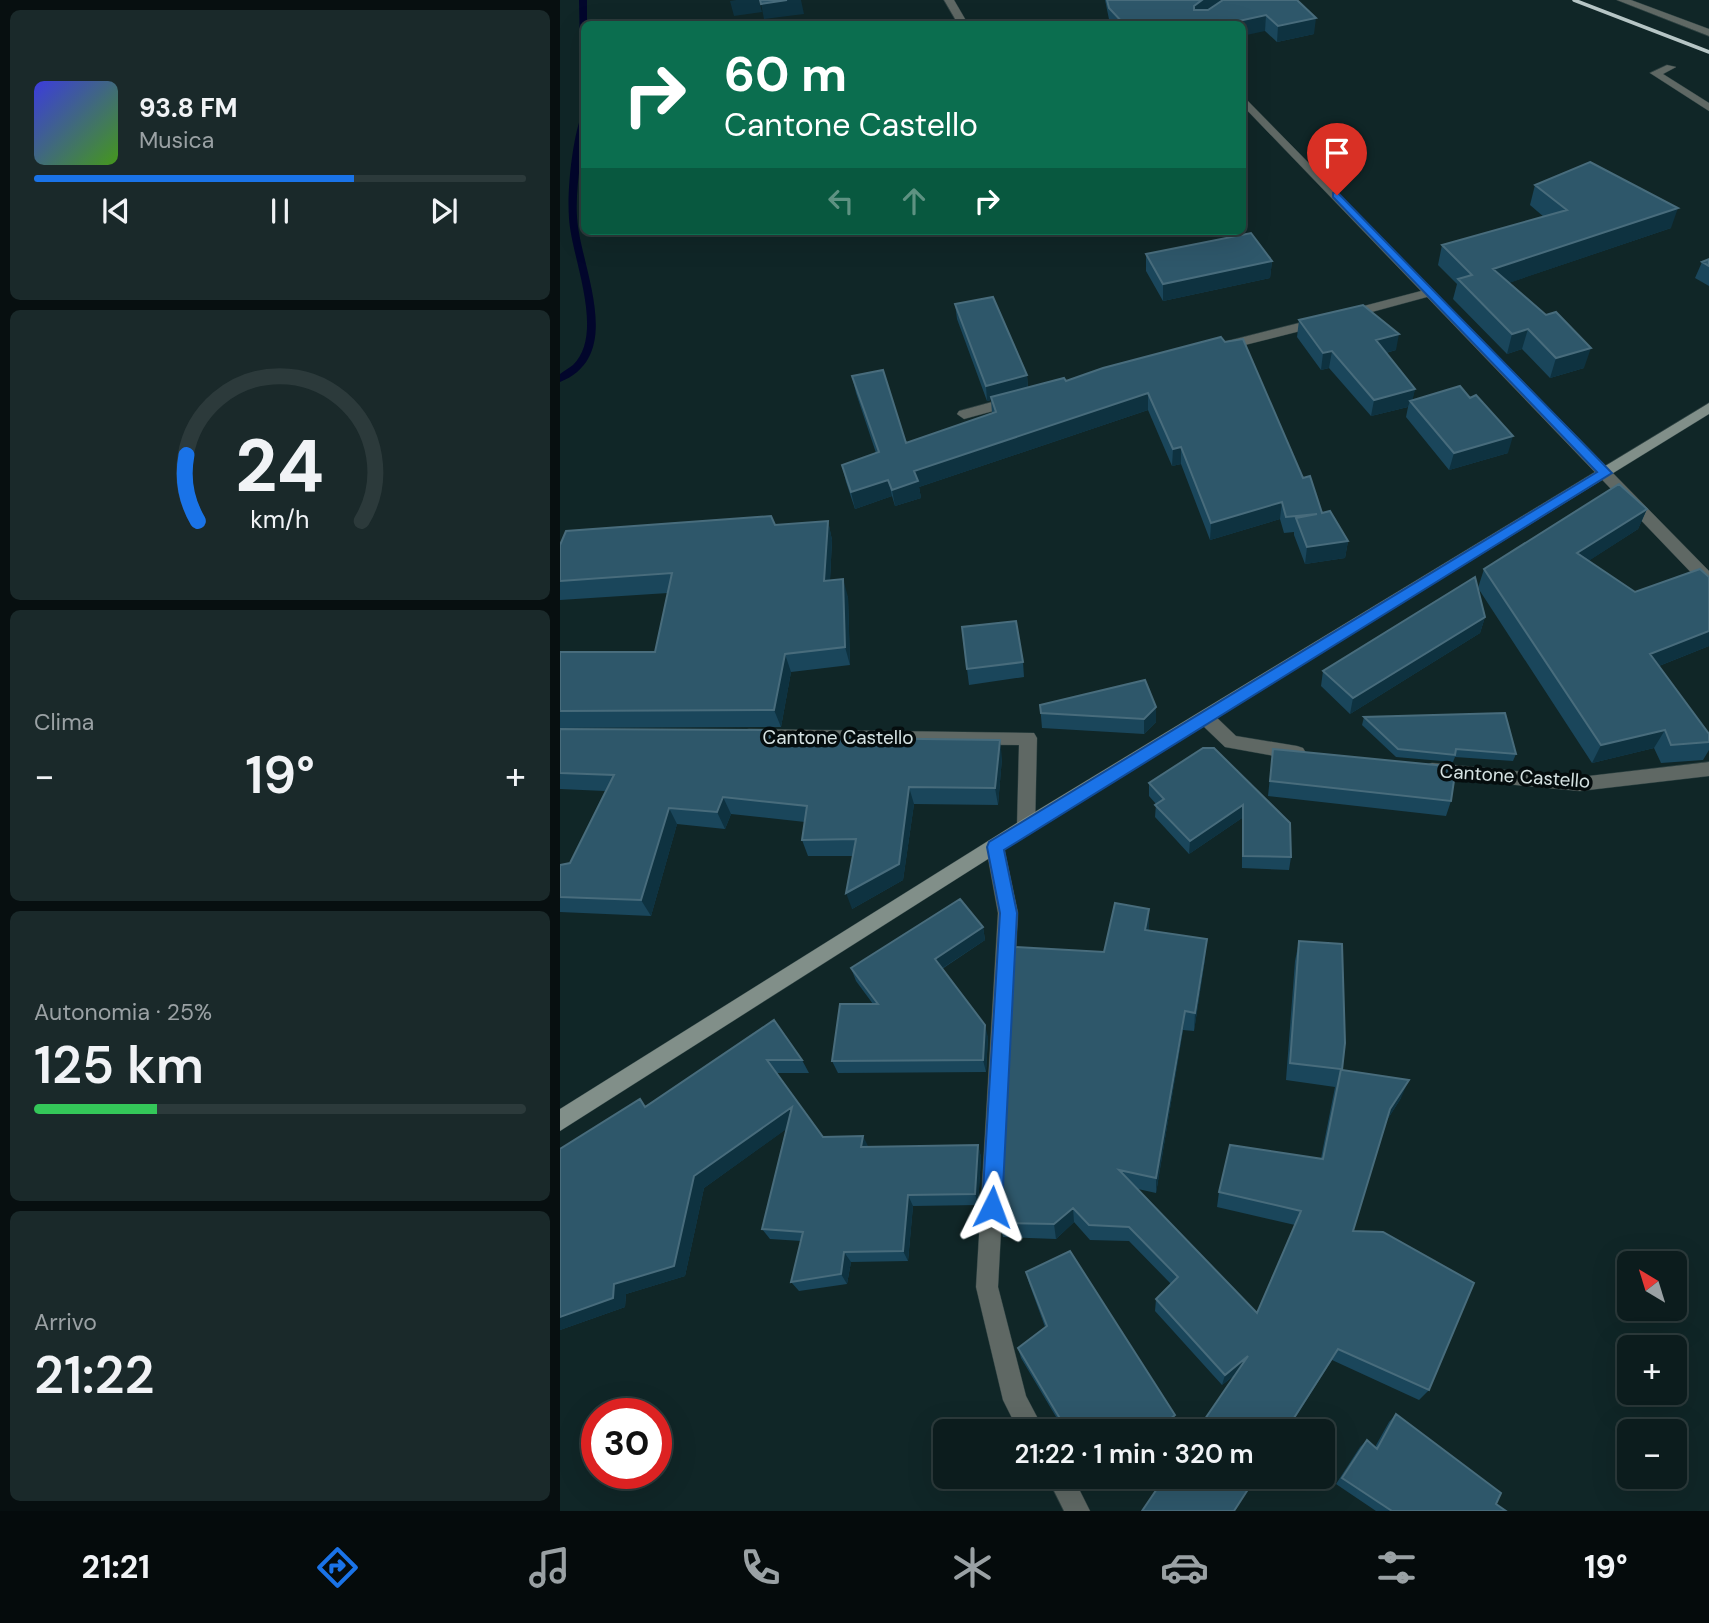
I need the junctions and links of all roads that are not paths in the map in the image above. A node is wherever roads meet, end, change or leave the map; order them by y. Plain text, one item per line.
1 (949, 0) edge
2 (1622, 0) edge
3 (961, 21) edge
4 (1709, 33) edge
5 (1671, 67) dead end
6 (1246, 101) edge
7 (1709, 107) edge
8 (1431, 292) junction
9 (1204, 352) edge
10 (1031, 397) edge
11 (1709, 408) edge
12 (964, 414) dead end
13 (1606, 473) junction
14 (1709, 581) edge
15 (1206, 718) junction
16 (736, 736) edge
17 (1319, 757) edge
18 (1410, 768) edge
19 (1709, 769) edge
20 (1026, 826) junction
21 (995, 847) junction
22 (560, 1121) edge
23 (1026, 1419) edge
24 (1066, 1489) edge
25 (1078, 1511) edge

1 - 3 street
2 - 4 street
5 - 7 street
6 - 8 street
8 - 9 street
8 - 13 street
10 - 12 street
11 - 13 street
13 - 14 street
13 - 15 street
15 - 17 street
15 - 20 street
16 - 20 street, Cantone Castello
18 - 19 street, Cantone Castello
20 - 21 street
21 - 22 street
21 - 23 street
24 - 25 street

